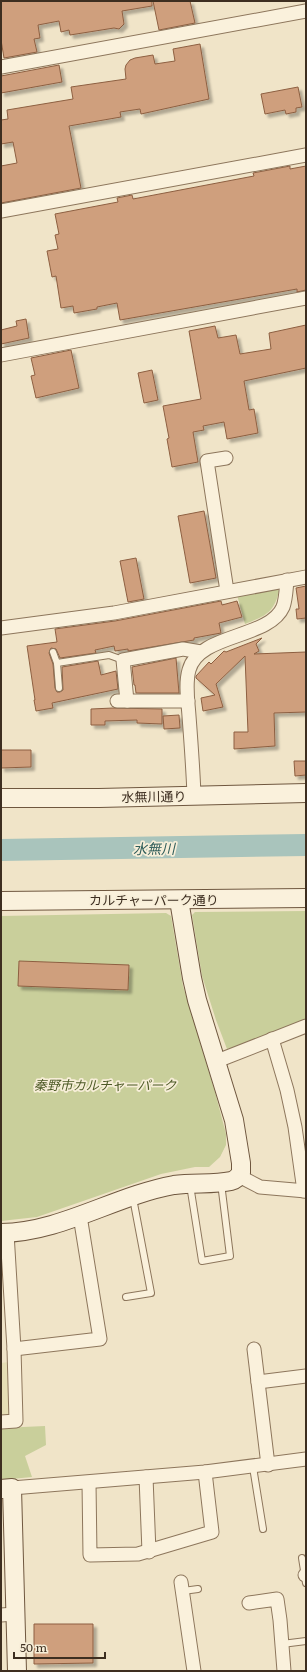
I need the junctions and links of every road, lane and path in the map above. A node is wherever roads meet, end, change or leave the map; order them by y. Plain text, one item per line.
1 (306, 10) edge
2 (1, 67) edge
3 (306, 155) edge
4 (1, 211) edge
5 (306, 298) edge
6 (1, 355) edge
7 (226, 458) dead end
8 (306, 577) edge
9 (287, 580) junction
10 (227, 592) junction
11 (1, 628) edge
12 (53, 652) dead end
13 (201, 652) junction
14 (123, 660) junction
15 (57, 664) junction
16 (59, 688) dead end
17 (188, 700) junction
18 (306, 793) edge
19 (194, 795) junction
20 (1, 798) edge
21 (306, 898) edge
22 (179, 900) junction
23 (1, 901) edge
24 (306, 1026) edge
25 (272, 1040) junction
26 (217, 1061) junction
27 (239, 1176) junction
28 (221, 1182) junction
29 (189, 1183) junction
30 (305, 1191) edge
31 (132, 1196) junction
32 (80, 1216) junction
33 (4, 1233) edge
34 (126, 1296) dead end
35 (6, 1302) edge
36 (254, 1349) dead end
37 (14, 1350) junction
38 (306, 1376) edge
39 (258, 1382) junction
40 (1, 1422) edge
41 (306, 1459) edge
42 (268, 1465) junction
43 (254, 1467) junction
44 (205, 1472) junction
45 (146, 1477) junction
46 (89, 1483) junction
47 (6, 1488) edge
48 (263, 1529) dead end
49 (149, 1552) junction
50 (302, 1558) dead end
51 (306, 1578) edge
52 (182, 1586) joint
53 (198, 1589) dead end
54 (249, 1603) dead end
55 (8, 1615) edge
56 (306, 1641) edge
57 (282, 1644) junction
58 (17, 1671) edge
59 (194, 1671) edge
60 (284, 1671) edge

1 - 2 street
3 - 4 street
5 - 6 street
7 - 10 street
8 - 9 street
9 - 10 street
9 - 13 street
10 - 11 street
12 - 15 lane
13 - 14 street
13 - 17 street
14 - 15 lane
14 - 17 street
15 - 16 lane
17 - 19 street
18 - 19 street, 水無川通り
19 - 20 street, 水無川通り
21 - 22 street, カルチャーパーク通り
22 - 23 street, カルチャーパーク通り
22 - 26 street
24 - 25 street
25 - 26 street
25 - 30 street
26 - 27 street
27 - 28 street
27 - 30 street
28 - 29 street
28 - 29 lane
29 - 31 street
31 - 32 street
31 - 34 lane
32 - 33 street
32 - 37 street
33 - 35 street
35 - 37 street
36 - 39 street
37 - 40 street
38 - 39 street
39 - 42 street
41 - 42 street
42 - 43 street
43 - 44 street
43 - 48 lane
44 - 45 street
44 - 49 street
45 - 46 street
45 - 49 street
46 - 47 street
46 - 49 street
47 - 55 street
50 - 51 lane
52 - 53 lane
52 - 59 street
54 - 57 street
55 - 58 street
56 - 57 lane
57 - 60 street

